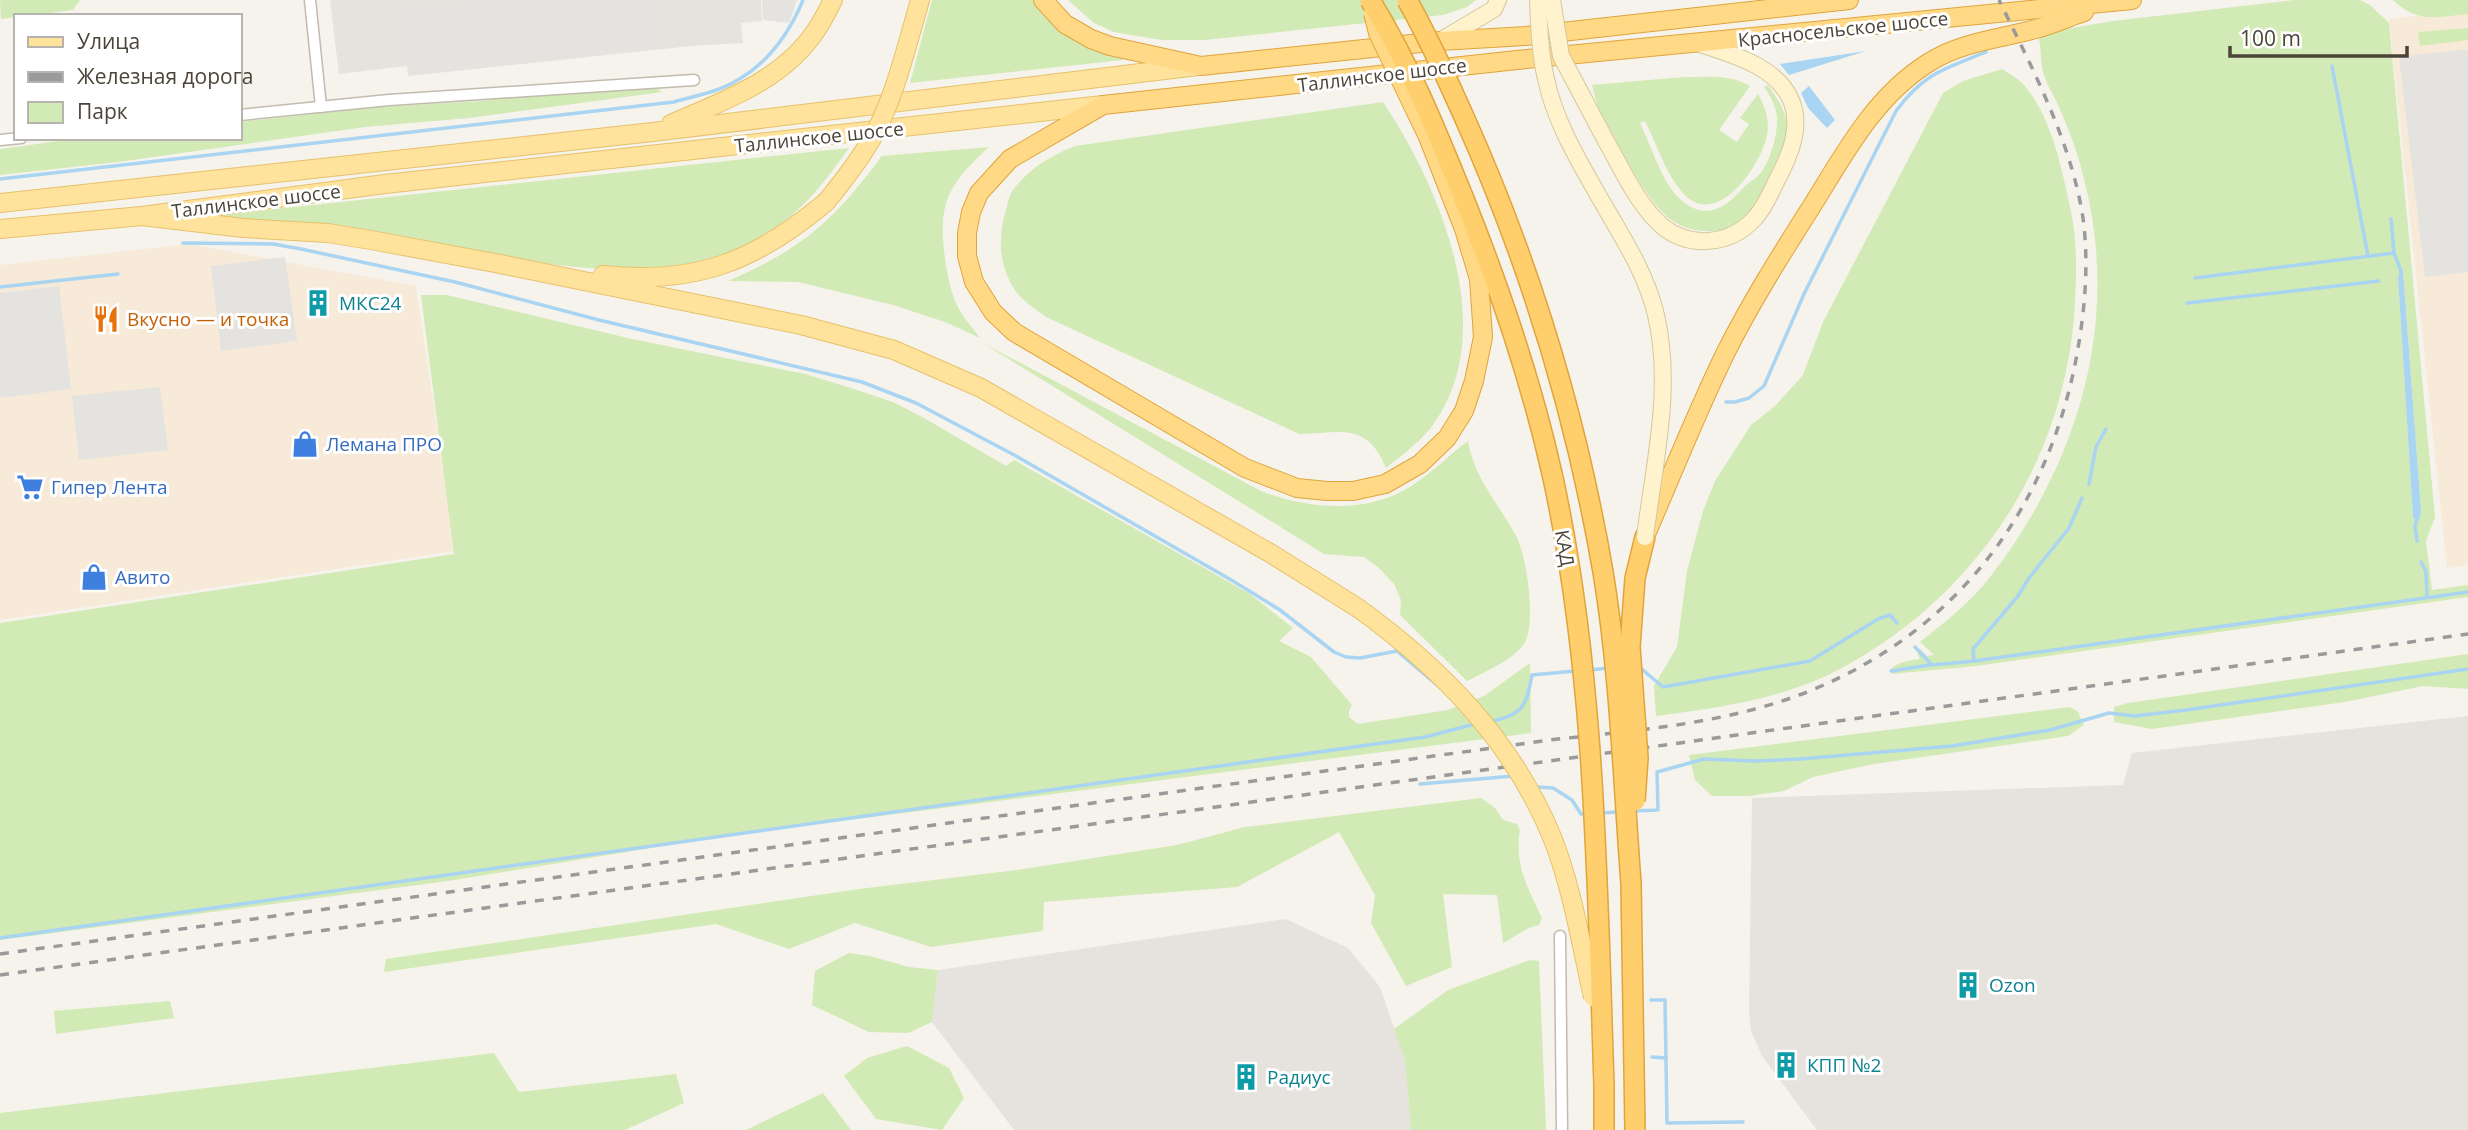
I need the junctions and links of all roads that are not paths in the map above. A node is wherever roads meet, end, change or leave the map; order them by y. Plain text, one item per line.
1 (310, 0) edge
2 (832, 0) edge
3 (919, 0) edge
4 (1043, 0) edge
5 (1369, 0) edge
6 (1407, 0) edge
7 (1498, 0) edge
8 (1538, 0) edge
9 (1552, 0) edge
10 (1849, 0) edge
11 (2132, 0) edge
12 (2107, 3) junction
13 (1440, 41) junction
14 (1698, 43) junction
15 (1638, 49) joint
16 (1201, 66) junction
17 (694, 80) dead end
18 (1103, 105) junction
19 (321, 107) junction
20 (242, 116) edge
21 (653, 132) junction
22 (0, 203) edge
23 (142, 216) junction
24 (0, 229) edge
25 (495, 263) junction
26 (1645, 537) junction
27 (1631, 883) junction
28 (1560, 936) dead end
29 (1604, 1085) junction
30 (1562, 1130) edge
31 (1605, 1130) edge
32 (1635, 1130) edge

1 - 19 street
2 - 21 main road
3 - 25 main road, bridge
4 - 16 highway
5 - 18 highway, bridge
5 - 29 highway, КАД, bridge
6 - 27 highway, КАД, bridge
7 - 13 main road
8 - 26 main road, bridge
9 - 14 main road, bridge
10 - 13 highway, Красносельское шоссе
11 - 12 highway, Красносельское шоссе
12 - 14 highway, Красносельское шоссе
12 - 26 highway, bridge
13 - 16 highway, Таллинское шоссе
14 - 15 highway, Красносельское шоссе
15 - 18 highway, Таллинское шоссе
16 - 21 main road, Таллинское шоссе
17 - 19 street
18 - 23 main road, Таллинское шоссе
19 - 20 street
21 - 22 main road, Таллинское шоссе
23 - 24 main road, Таллинское шоссе
23 - 25 main road
25 - 29 main road, bridge
26 - 27 highway, bridge
27 - 32 highway, КАД
28 - 30 street
29 - 31 highway, КАД

